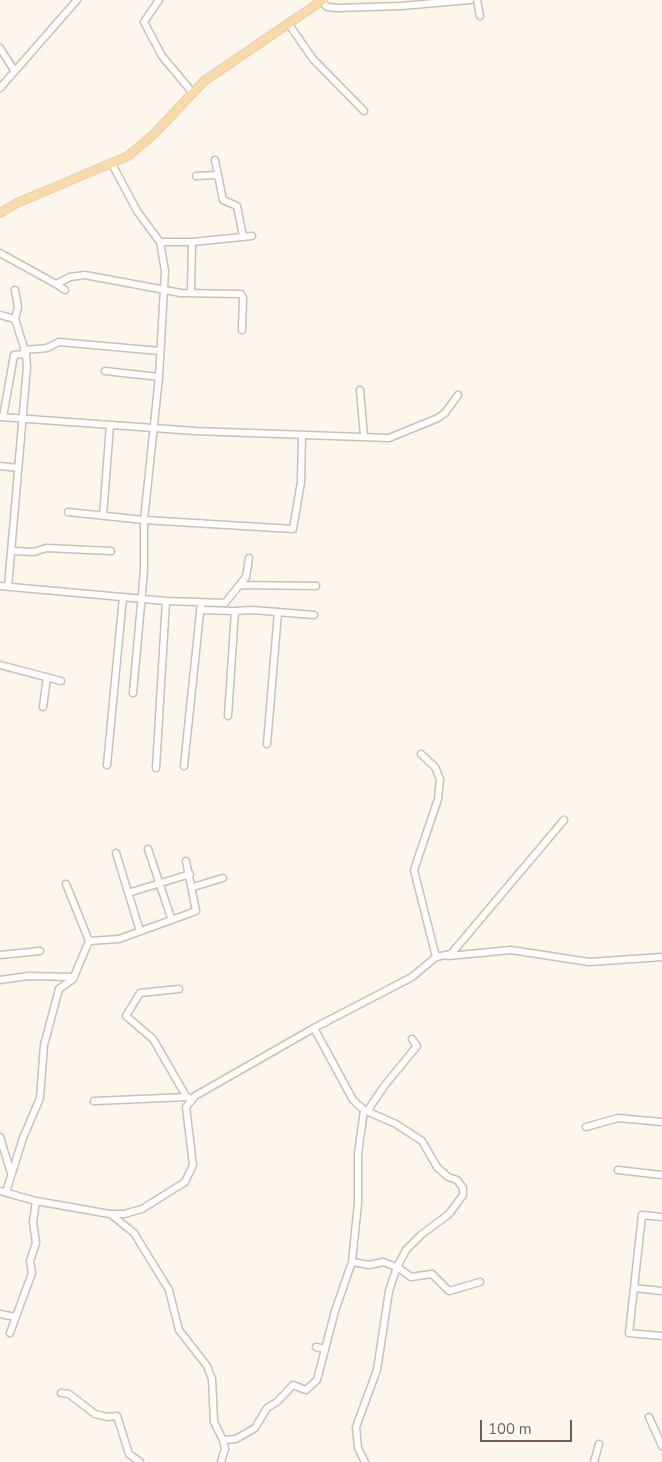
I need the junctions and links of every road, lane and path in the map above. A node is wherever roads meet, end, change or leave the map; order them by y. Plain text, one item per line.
1 (78, 0) edge
2 (159, 0) edge
3 (470, 0) edge
4 (477, 0) edge
5 (322, 1) edge
6 (480, 16) dead end
7 (288, 24) junction
8 (0, 48) edge
9 (14, 70) junction
10 (0, 88) edge
11 (192, 92) junction
12 (364, 111) dead end
13 (214, 160) dead end
14 (112, 164) junction
15 (217, 174) junction
16 (196, 176) dead end
17 (0, 213) edge
18 (243, 236) junction
19 (252, 236) dead end
20 (160, 242) junction
21 (192, 242) junction
22 (0, 254) edge
23 (56, 284) junction
24 (15, 290) dead end
25 (65, 290) dead end
26 (164, 291) junction
27 (191, 293) junction
28 (0, 315) edge
29 (15, 319) junction
30 (242, 330) dead end
31 (160, 351) junction
32 (25, 352) junction
33 (105, 371) dead end
34 (159, 377) junction
35 (360, 390) dead end
36 (458, 395) dead end
37 (2, 417) edge
38 (21, 419) junction
39 (109, 428) junction
40 (153, 429) junction
41 (302, 436) junction
42 (364, 436) junction
43 (0, 466) edge
44 (18, 468) junction
45 (68, 512) dead end
46 (103, 516) junction
47 (144, 520) junction
48 (12, 551) junction
49 (111, 552) dead end
50 (250, 558) dead end
51 (240, 585) junction
52 (0, 586) edge
53 (316, 586) dead end
54 (8, 587) junction
55 (123, 597) junction
56 (141, 598) junction
57 (166, 602) junction
58 (201, 607) junction
59 (235, 611) junction
60 (278, 612) junction
61 (314, 615) dead end
62 (0, 665) edge
63 (47, 677) junction
64 (61, 681) dead end
65 (133, 693) dead end
66 (43, 707) dead end
67 (228, 716) dead end
68 (267, 744) dead end
69 (421, 754) dead end
70 (107, 764) dead end
71 (184, 766) dead end
72 (156, 768) dead end
73 (564, 820) dead end
74 (148, 849) dead end
75 (116, 853) dead end
76 (186, 861) dead end
77 (190, 874) junction
78 (223, 878) dead end
79 (66, 884) dead end
80 (160, 884) junction
81 (193, 888) junction
82 (128, 893) junction
83 (171, 918) junction
84 (140, 931) junction
85 (89, 941) junction
86 (40, 951) dead end
87 (0, 954) edge
88 (436, 957) junction
89 (444, 957) junction
90 (662, 957) edge
91 (74, 977) junction
92 (0, 980) edge
93 (179, 989) dead end
94 (314, 1028) junction
95 (412, 1039) dead end
96 (188, 1099) junction
97 (94, 1101) dead end
98 (366, 1110) junction
99 (662, 1122) edge
100 (586, 1127) dead end
101 (0, 1137) edge
102 (618, 1170) dead end
103 (11, 1173) junction
104 (662, 1175) edge
105 (3, 1192) edge
106 (36, 1201) junction
107 (110, 1214) junction
108 (662, 1217) edge
109 (352, 1262) junction
110 (397, 1267) junction
111 (480, 1282) dead end
112 (634, 1288) junction
113 (662, 1291) edge
114 (0, 1314) edge
115 (15, 1317) junction
116 (10, 1332) dead end
117 (662, 1336) edge
118 (316, 1347) dead end
119 (325, 1349) junction
120 (61, 1393) dead end
121 (649, 1417) dead end
122 (223, 1440) junction
123 (599, 1444) dead end
124 (662, 1446) edge
125 (140, 1462) edge
126 (221, 1462) edge
127 (365, 1462) edge
128 (594, 1462) edge

1 - 9 street
2 - 11 street
3 - 5 street
4 - 6 street
5 - 7 main road
7 - 11 main road
7 - 12 street
8 - 9 street
9 - 10 street
11 - 14 main road
13 - 15 street
14 - 17 main road
14 - 20 street
15 - 16 street
15 - 18 street
18 - 19 street
18 - 21 street
20 - 21 street
20 - 26 street
21 - 27 street
22 - 23 street
23 - 25 street
23 - 26 street
24 - 29 street
26 - 27 street
26 - 31 street
27 - 30 street
28 - 29 street
29 - 32 street
31 - 32 street
31 - 34 street
32 - 37 street
32 - 38 street
33 - 34 street
34 - 40 street
35 - 42 street
36 - 42 street
37 - 38 street
38 - 39 street
38 - 44 street
39 - 40 street
39 - 46 street
40 - 41 street
40 - 47 street
41 - 42 street
41 - 47 street
43 - 44 street
44 - 48 street
45 - 46 street
46 - 47 street
47 - 56 street
48 - 49 street
48 - 54 street
50 - 51 street
51 - 53 street
51 - 58 street
52 - 54 street
54 - 55 street
55 - 56 street
55 - 70 street
56 - 57 street
56 - 65 street
57 - 58 street
57 - 72 street
58 - 59 street
58 - 71 street
59 - 60 street
59 - 67 street
60 - 61 street
60 - 68 street
62 - 63 street
63 - 64 street
63 - 66 street
69 - 88 street
73 - 89 street
74 - 80 street
75 - 82 street
76 - 77 street
77 - 80 street
77 - 81 street
78 - 81 street
79 - 85 street
80 - 82 street
80 - 83 street
81 - 83 street
82 - 84 street
83 - 84 street
84 - 85 street
85 - 91 street
86 - 87 street
88 - 89 street
88 - 94 street
89 - 90 street
91 - 92 street
91 - 103 street
93 - 96 street
94 - 96 street
94 - 98 street
95 - 98 street
96 - 97 street
96 - 107 street
98 - 109 street
98 - 110 street
99 - 100 street
101 - 103 street
102 - 104 street
103 - 105 street
105 - 106 street
106 - 107 street
106 - 115 street
107 - 122 street
108 - 112 street
109 - 110 street
109 - 119 street
110 - 111 street
110 - 127 street
112 - 113 street
112 - 117 street
114 - 115 street
115 - 116 street
118 - 119 street
119 - 122 street
120 - 125 street
121 - 124 street
122 - 126 street
123 - 128 street

